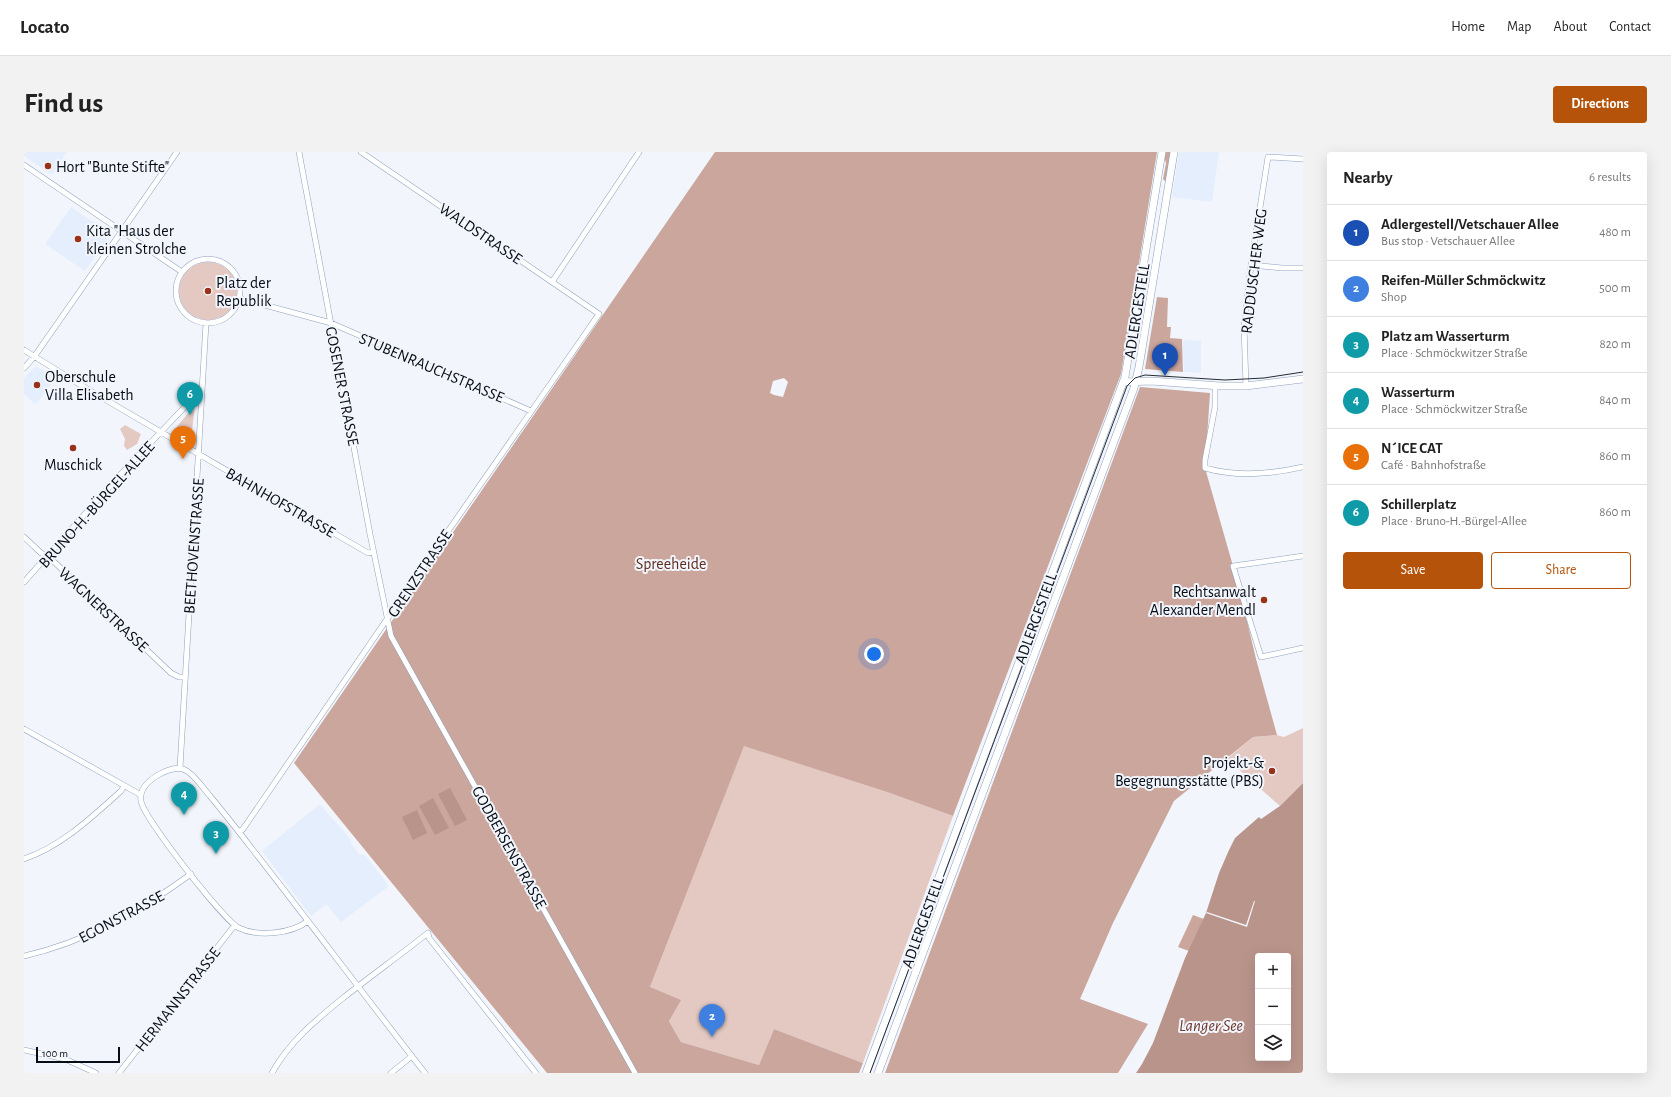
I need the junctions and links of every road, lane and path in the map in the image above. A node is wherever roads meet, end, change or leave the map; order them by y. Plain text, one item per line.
1 (177, 152) edge
2 (299, 152) edge
3 (361, 152) edge
4 (639, 152) edge
5 (1162, 152) edge
6 (1174, 152) edge
7 (1303, 159) edge
8 (24, 165) edge
9 (1156, 185) junction
10 (1168, 188) junction
11 (121, 231) junction
12 (1251, 265) junction
13 (1303, 268) edge
14 (182, 272) junction
15 (552, 282) junction
16 (239, 298) junction
17 (599, 314) joint
18 (206, 323) junction
19 (331, 324) junction
20 (24, 350) edge
21 (34, 357) junction
22 (24, 368) edge
23 (1303, 379) edge
24 (1136, 381) junction
25 (1123, 382) junction
26 (1215, 386) junction
27 (1246, 386) junction
28 (201, 394) junction
29 (531, 411) junction
30 (162, 432) junction
31 (199, 454) junction
32 (1303, 467) edge
33 (24, 537) edge
34 (374, 552) junction
35 (48, 556) junction
36 (1303, 556) edge
37 (24, 582) edge
38 (387, 620) junction
39 (1303, 648) edge
40 (185, 678) junction
41 (24, 729) edge
42 (180, 768) junction
43 (124, 786) junction
44 (140, 795) junction
45 (239, 832) junction
46 (24, 859) edge
47 (191, 874) junction
48 (308, 921) junction
49 (234, 926) junction
50 (24, 956) edge
51 (355, 988) junction
52 (24, 1050) edge
53 (412, 1056) junction
54 (121, 1072) edge
55 (96, 1073) edge
56 (272, 1073) edge
57 (391, 1073) edge
58 (425, 1073) edge
59 (536, 1073) edge
60 (635, 1073) edge
61 (866, 1073) edge
62 (878, 1073) edge

1 - 11 street
2 - 19 street, GOSENER STRASSE
3 - 15 street, WALDSTRASSE
4 - 15 street
5 - 9 main road, ADLERGESTELL
6 - 10 main road, ADLERGESTELL
7 - 12 street, RADDUSCHER WEG
8 - 11 street
9 - 10 main road
9 - 25 main road, ADLERGESTELL
10 - 24 main road, ADLERGESTELL
11 - 14 street
11 - 21 street
12 - 13 street
12 - 27 street, RADDUSCHER WEG
14 - 16 street
14 - 18 street
15 - 17 street, WALDSTRASSE
16 - 18 street
16 - 19 street, STUBENRAUCHSTRASSE
17 - 29 street, GRENZSTRASSE
18 - 28 street, BEETHOVENSTRASSE
19 - 29 street, STUBENRAUCHSTRASSE
19 - 34 street, GOSENER STRASSE
20 - 21 street, BAHNHOFSTRASSE
21 - 22 street
21 - 30 street, BAHNHOFSTRASSE
23 - 27 main road
24 - 25 main road
24 - 26 main road
24 - 62 main road, ADLERGESTELL
25 - 61 main road, ADLERGESTELL
26 - 27 main road
26 - 32 street
28 - 30 street, BRUNO-H.-BÜRGEL-ALLEE
28 - 31 street, BEETHOVENSTRASSE
29 - 38 street, GRENZSTRASSE
30 - 31 street, BAHNHOFSTRASSE
30 - 35 street, BRUNO-H.-BÜRGEL-ALLEE
31 - 34 street, BAHNHOFSTRASSE
31 - 40 street, BEETHOVENSTRASSE
33 - 35 street, WAGNERSTRASSE
34 - 38 street, GOSENER STRASSE
35 - 37 street, BRUNO-H.-BÜRGEL-ALLEE
35 - 40 street, WAGNERSTRASSE
36 - 39 street
38 - 45 street, GRENZSTRASSE
38 - 60 street, GODBERSENSTRASSE
40 - 42 street, BEETHOVENSTRASSE
41 - 43 street
42 - 44 street
42 - 45 street
43 - 44 street
43 - 46 street
44 - 47 street
45 - 48 street
47 - 49 street
47 - 50 street, EGONSTRASSE
48 - 49 street
48 - 51 street
49 - 54 street, HERMANNSTRASSE
51 - 53 street
51 - 56 street
51 - 59 street
52 - 55 street
53 - 57 street
53 - 58 street

